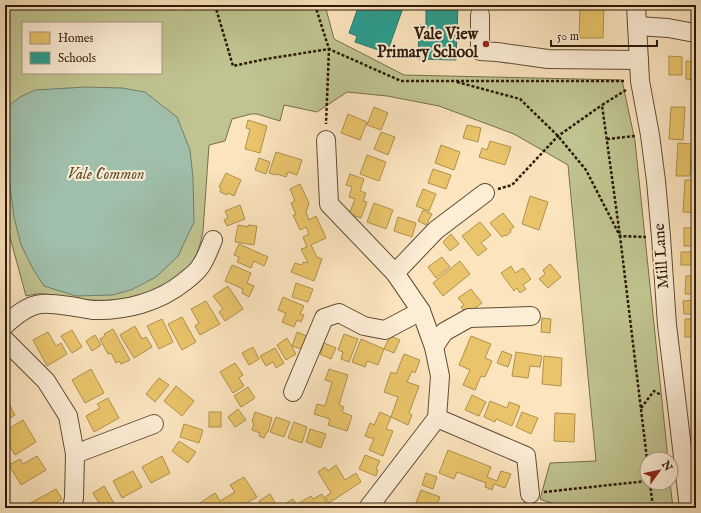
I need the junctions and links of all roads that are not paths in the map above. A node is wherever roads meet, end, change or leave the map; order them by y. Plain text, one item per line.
1 (636, 5) edge
2 (480, 15) dead end
3 (637, 26) junction
4 (696, 33) edge
5 (639, 60) junction
6 (326, 140) road end
7 (486, 193) road end
8 (214, 240) dead end
9 (395, 273) junction
10 (421, 311) junction
11 (531, 316) dead end
12 (5, 325) edge
13 (5, 340) edge
14 (434, 347) junction
15 (293, 392) dead end
16 (437, 418) junction
17 (154, 424) dead end
18 (75, 454) junction
19 (530, 494) road end
20 (72, 508) edge
21 (368, 508) edge
22 (689, 508) edge

1 - 3 street, Mill Lane
2 - 5 street
3 - 4 street
3 - 5 street, Mill Lane
5 - 22 street, Mill Lane
6 - 9 street
7 - 9 street
8 - 12 street
9 - 10 street
10 - 14 street
10 - 15 street
11 - 14 street
13 - 18 street
14 - 16 street
16 - 19 street
16 - 21 street
17 - 18 street
18 - 20 street

